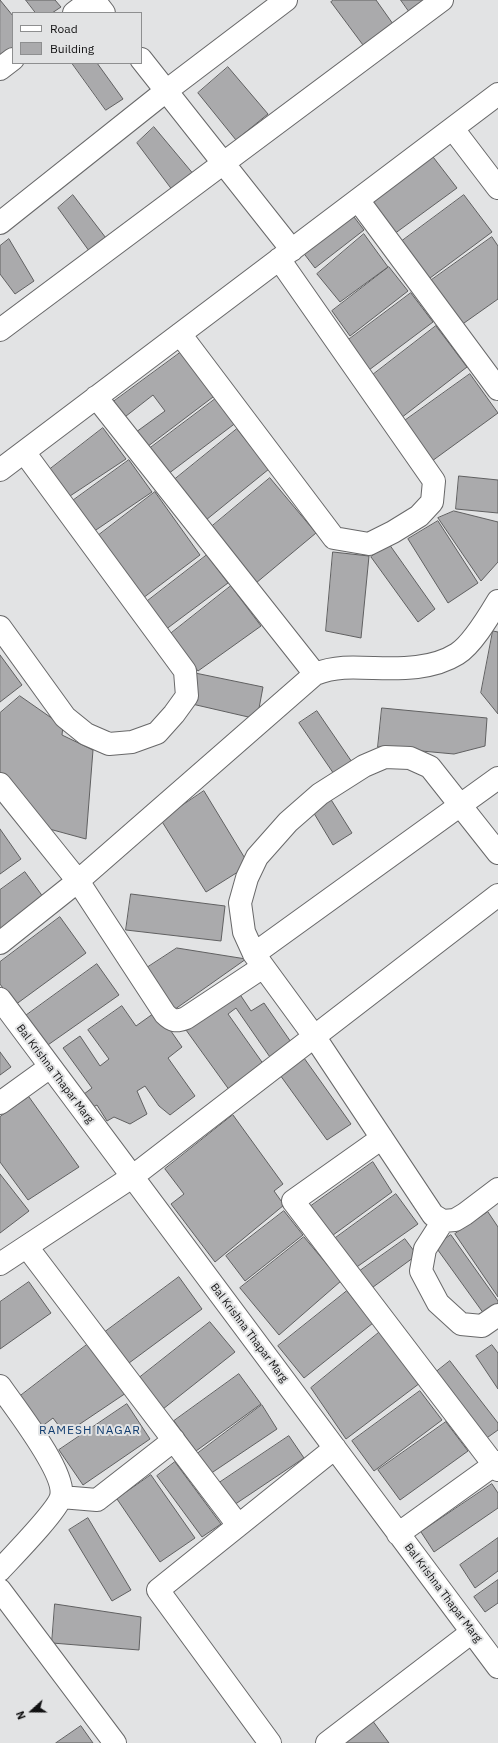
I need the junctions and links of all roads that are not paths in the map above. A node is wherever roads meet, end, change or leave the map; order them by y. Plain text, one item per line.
1 (93, 0) edge
2 (286, 0) edge
3 (442, 0) edge
4 (75, 12) edge
5 (103, 12) edge
6 (12, 60) edge
7 (142, 60) edge
8 (0, 69) edge
9 (166, 91) junction
10 (498, 94) edge
11 (453, 129) junction
12 (224, 164) junction
13 (498, 188) edge
14 (358, 200) junction
15 (0, 223) edge
16 (285, 255) junction
17 (0, 330) edge
18 (180, 334) junction
19 (498, 389) edge
20 (96, 397) junction
21 (24, 452) junction
22 (0, 470) edge
23 (498, 601) edge
24 (0, 627) edge
25 (315, 674) junction
26 (498, 778) edge
27 (0, 784) edge
28 (461, 806) junction
29 (498, 853) edge
30 (78, 881) junction
31 (498, 895) edge
32 (0, 943) edge
33 (259, 960) junction
34 (0, 999) edge
35 (314, 1036) junction
36 (50, 1066) junction
37 (0, 1103) edge
38 (382, 1138) junction
39 (132, 1177) junction
40 (498, 1189) edge
41 (444, 1221) junction
42 (27, 1247) junction
43 (0, 1264) edge
44 (498, 1315) edge
45 (0, 1386) edge
46 (174, 1440) junction
47 (335, 1448) junction
48 (497, 1466) edge
49 (61, 1497) junction
50 (238, 1525) junction
51 (398, 1534) junction
52 (0, 1570) edge
53 (0, 1590) edge
54 (472, 1632) junction
55 (498, 1667) edge
56 (115, 1743) edge
57 (270, 1743) edge
58 (327, 1743) edge

1 - 4 street
1 - 5 street
2 - 9 street
3 - 12 street
6 - 8 street
7 - 9 street
9 - 12 street
9 - 15 street
10 - 11 street
11 - 13 street
11 - 14 street
12 - 16 street
12 - 17 street
14 - 16 street
14 - 19 street
16 - 18 street
16 - 18 street
18 - 20 street
20 - 21 street
20 - 25 street
21 - 22 street
21 - 24 street
23 - 25 street
25 - 30 street
26 - 28 street
27 - 30 street
28 - 29 street
28 - 33 street
28 - 33 street
30 - 32 street
30 - 33 street
31 - 35 street
33 - 35 street
34 - 36 street, Bal Krishna Thapar Marg
35 - 38 street
35 - 39 street
36 - 37 street
36 - 39 street, Bal Krishna Thapar Marg
38 - 41 street
38 - 48 street
39 - 42 street
39 - 47 street, Bal Krishna Thapar Marg
40 - 41 street
41 - 44 street
42 - 43 street
42 - 46 street
45 - 49 street
46 - 49 street
46 - 50 street
47 - 50 street
47 - 51 street, Bal Krishna Thapar Marg
48 - 51 street
49 - 52 street
50 - 57 street
51 - 54 street, Bal Krishna Thapar Marg
53 - 56 street
54 - 55 street, Bal Krishna Thapar Marg
54 - 58 street

